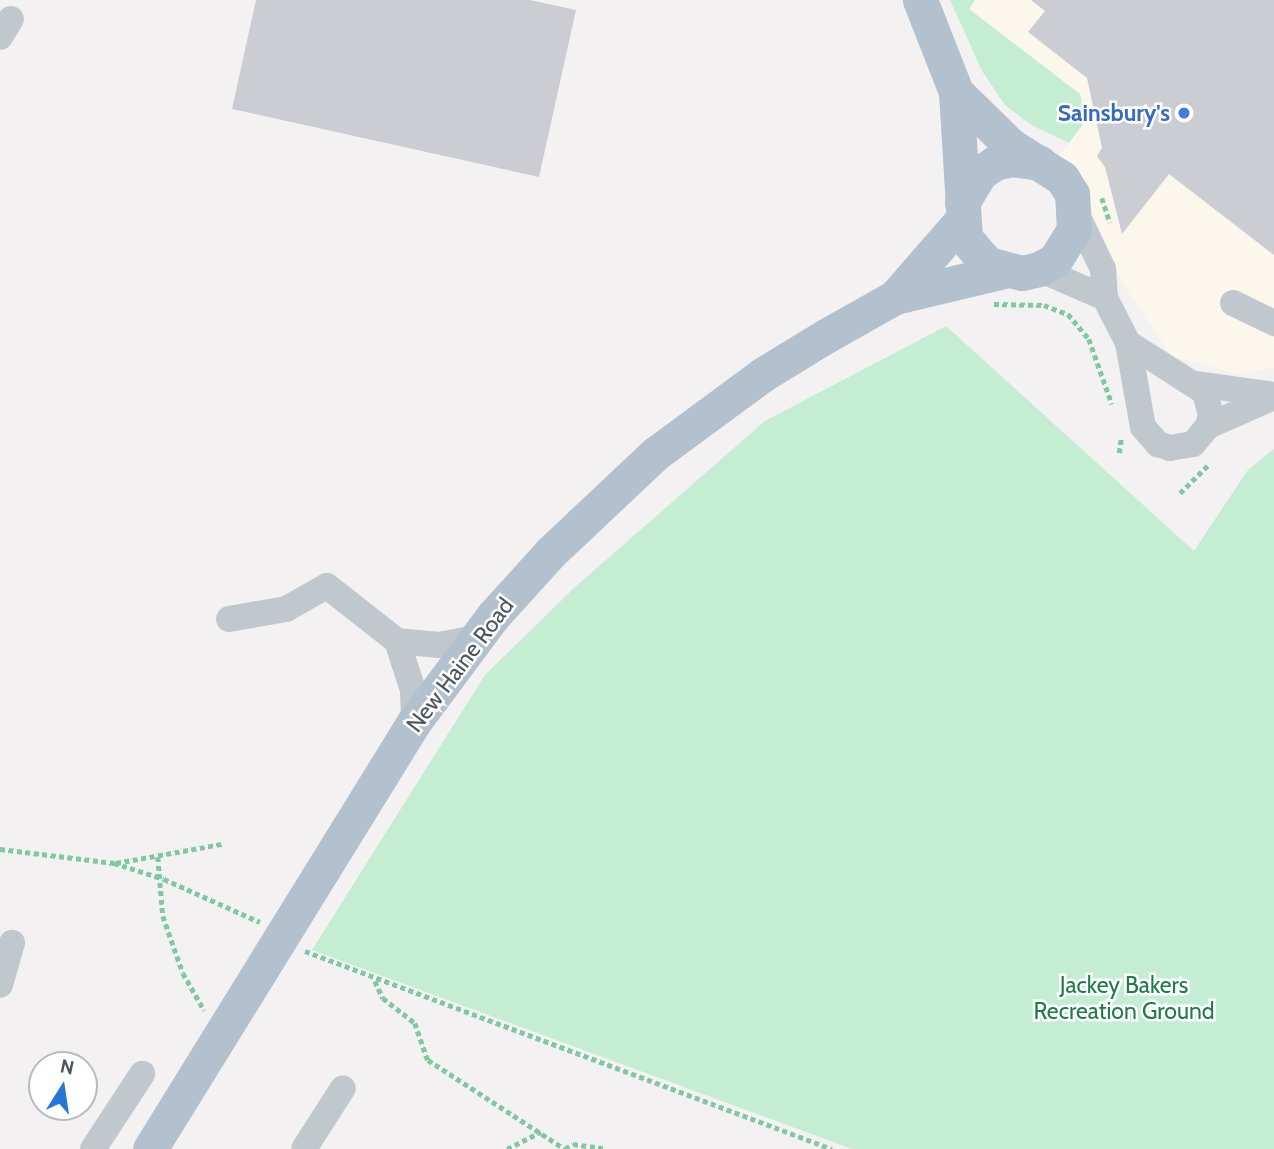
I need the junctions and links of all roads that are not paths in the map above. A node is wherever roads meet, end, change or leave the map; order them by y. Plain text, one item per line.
1 (920, 0) edge
2 (956, 92) junction
3 (1047, 166) junction
4 (961, 212) junction
5 (1076, 213) junction
6 (1040, 269) junction
7 (1004, 271) junction
8 (895, 297) junction
9 (1105, 299) junction
10 (1233, 303) dead end
11 (1274, 323) edge
12 (1128, 343) junction
13 (1191, 381) junction
14 (1274, 396) edge
15 (1140, 404) junction
16 (1208, 426) junction
17 (229, 619) dead end
18 (476, 638) junction
19 (397, 641) junction
20 (414, 722) junction
21 (12, 943) dead end
22 (0, 985) edge
23 (142, 1074) dead end
24 (343, 1088) dead end
25 (93, 1149) edge
26 (150, 1149) edge
27 (304, 1149) edge

1 - 2 main road
2 - 3 main road
2 - 4 main road
3 - 4 main road, New Haine Road
3 - 5 main road
4 - 7 main road
4 - 8 main road, New Haine Road
5 - 6 main road
5 - 9 street
6 - 7 main road, New Haine Road
6 - 9 street
7 - 8 main road, New Haine Road
8 - 18 main road, New Haine Road
9 - 12 street
10 - 11 street
12 - 13 street
12 - 15 street
13 - 14 street
13 - 15 street
13 - 16 street
14 - 16 street
15 - 16 street
17 - 19 street
18 - 19 street
18 - 20 main road, New Haine Road
19 - 20 street
20 - 26 main road, New Haine Road
21 - 22 street
23 - 25 street
24 - 27 street

